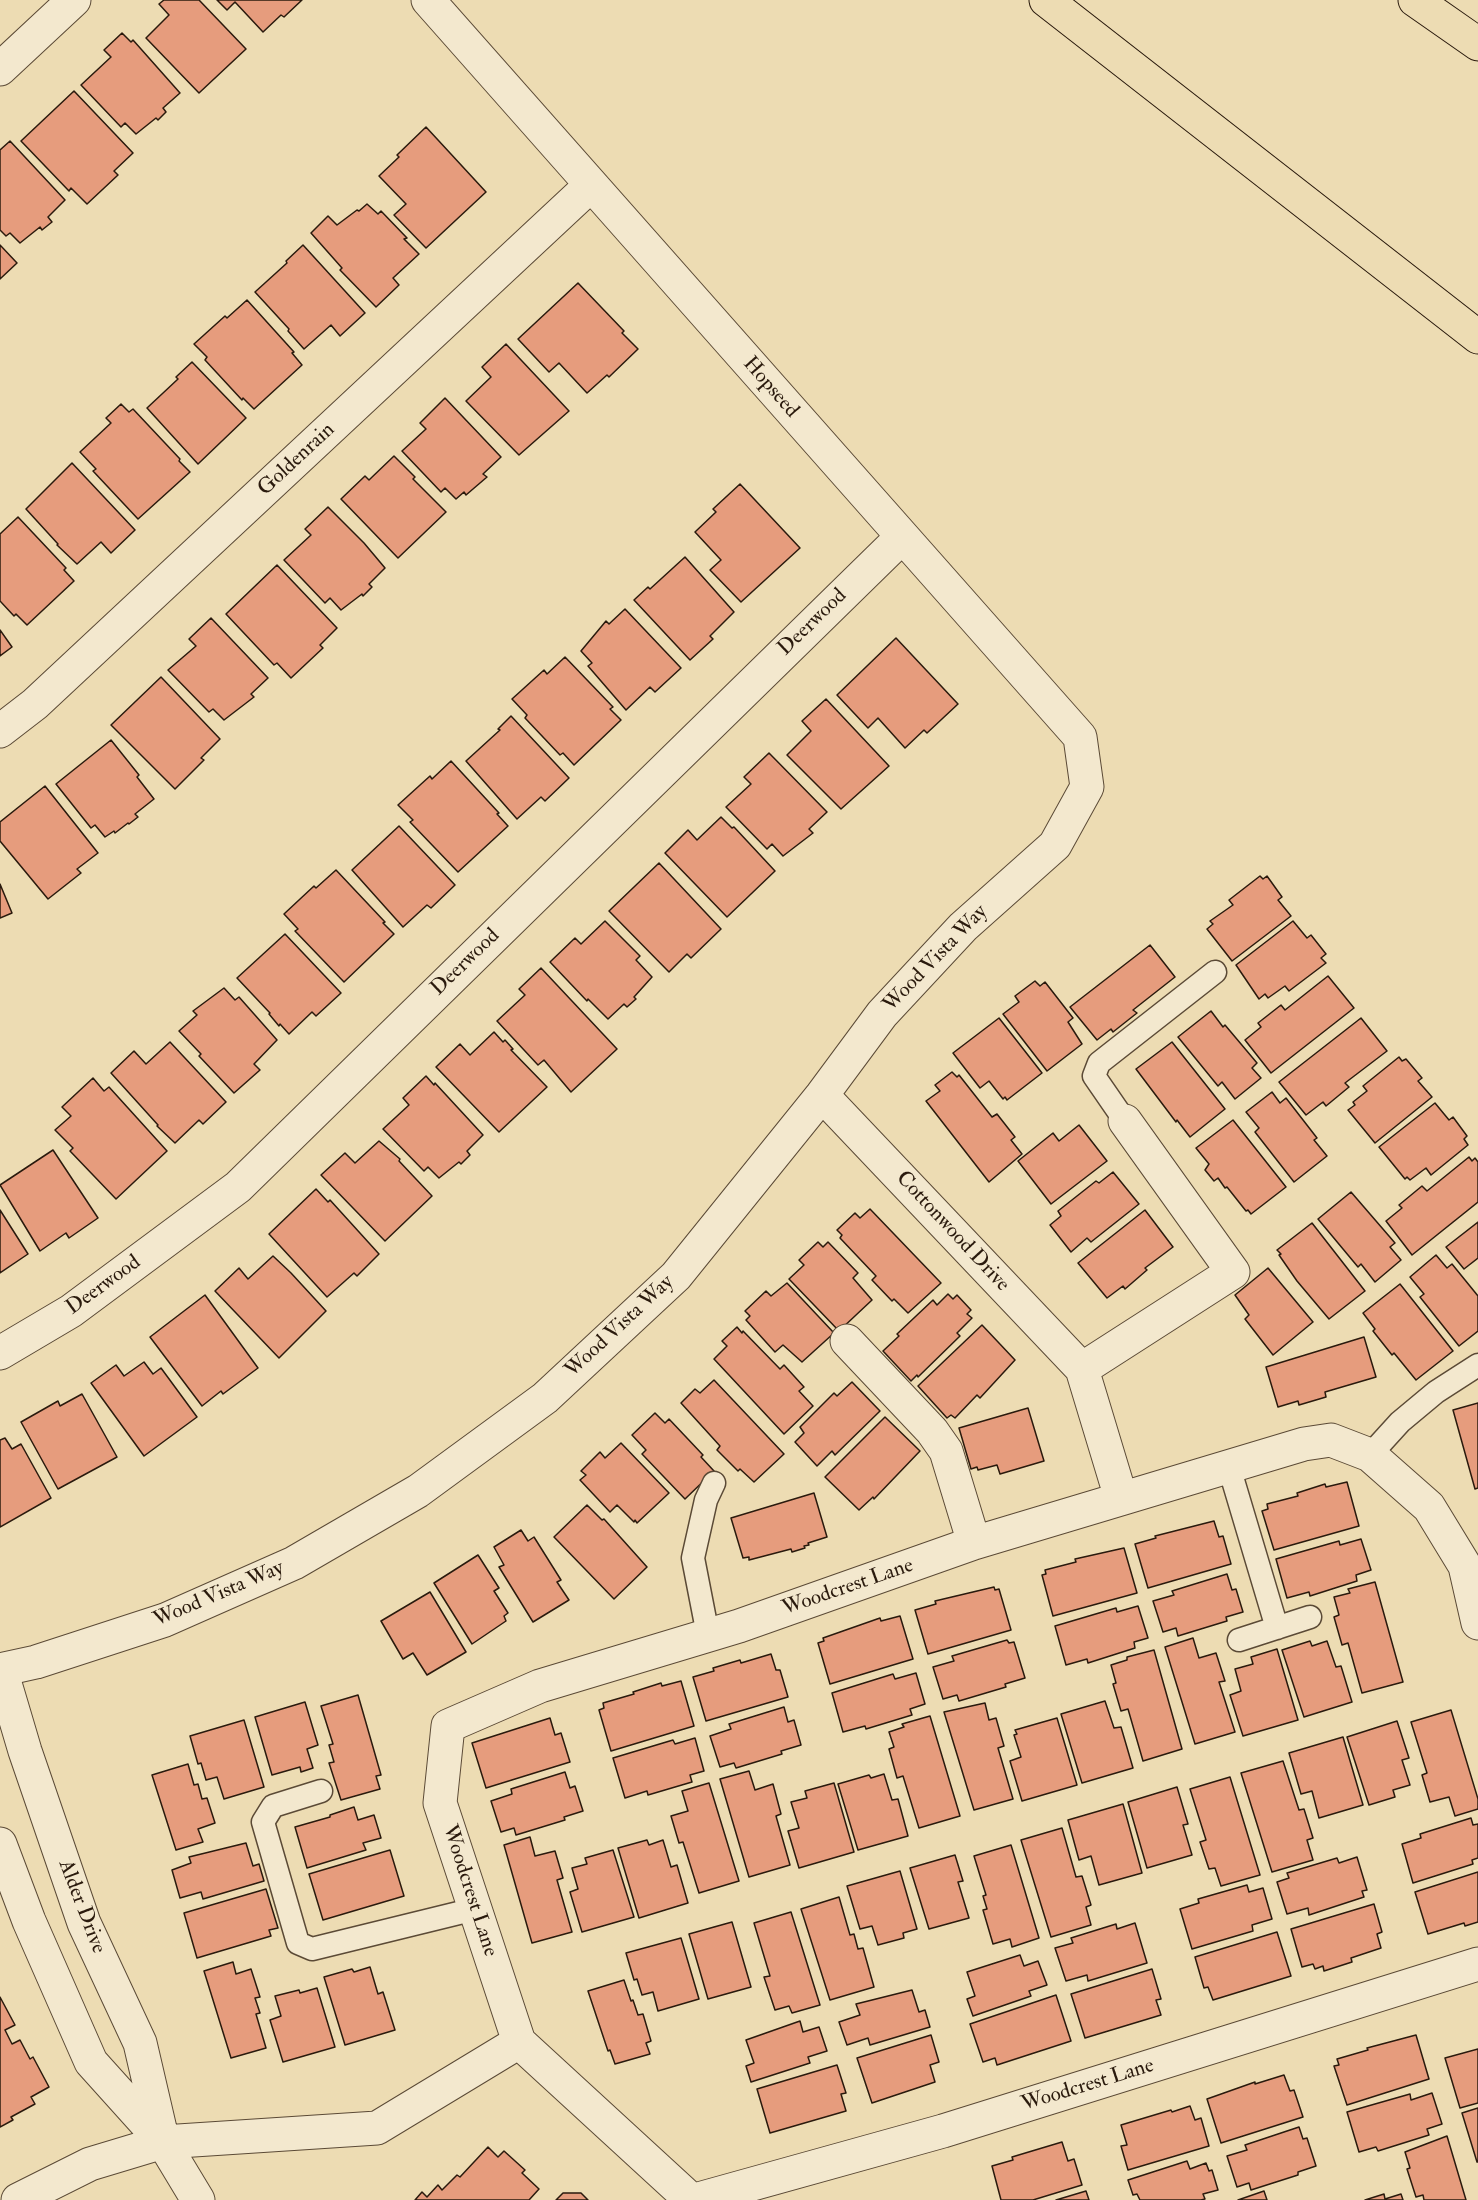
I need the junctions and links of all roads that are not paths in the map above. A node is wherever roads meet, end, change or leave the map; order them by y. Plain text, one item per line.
1 (74, 0) edge
2 (428, 0) edge
3 (1046, 0) edge
4 (1415, 0) edge
5 (1478, 44) edge
6 (0, 69) edge
7 (591, 185) junction
8 (1478, 337) edge
9 (902, 537) junction
10 (0, 731) edge
11 (1087, 787) joint
12 (1215, 972) dead end
13 (822, 1095) junction
14 (1125, 1121) joint
15 (847, 1341) dead end
16 (0, 1353) edge
17 (1478, 1365) edge
18 (1082, 1369) junction
19 (1370, 1455) junction
20 (1229, 1467) junction
21 (714, 1483) dead end
22 (1121, 1498) junction
23 (974, 1543) junction
24 (1477, 1613) edge
25 (1310, 1617) dead end
26 (1277, 1628) junction
27 (708, 1635) junction
28 (1239, 1640) dead end
29 (0, 1670) edge
30 (321, 1791) dead end
31 (0, 1844) edge
32 (475, 1909) junction
33 (1478, 1964) edge
34 (519, 2042) junction
35 (163, 2142) junction
36 (18, 2200) edge
37 (198, 2200) edge
38 (693, 2200) edge

1 - 6 street
2 - 7 street, Hopseed
3 - 8 highway
4 - 5 highway
7 - 9 street, Hopseed
7 - 10 street, Goldenrain
9 - 11 street, Hopseed
9 - 16 street, Deerwood
11 - 13 street, Wood Vista Way
12 - 14 lane
13 - 18 street, Cottonwood Drive
13 - 29 street, Wood Vista Way
14 - 18 street
15 - 23 street
17 - 19 lane
18 - 22 street, Cottonwood Drive
19 - 20 street, Woodcrest Lane
19 - 24 street, Woodcrest Lane
20 - 22 street, Woodcrest Lane
20 - 26 lane
21 - 27 lane
22 - 23 street, Woodcrest Lane
23 - 27 street, Woodcrest Lane
25 - 26 lane
26 - 28 lane
27 - 32 street, Woodcrest Lane
29 - 35 street, Alder Drive
30 - 32 lane
31 - 35 street, Alder Drive
32 - 34 street, Woodcrest Lane
33 - 38 street, Woodcrest Lane
34 - 35 street
34 - 38 street, Woodcrest Lane
35 - 36 street
35 - 37 street, Alder Drive

